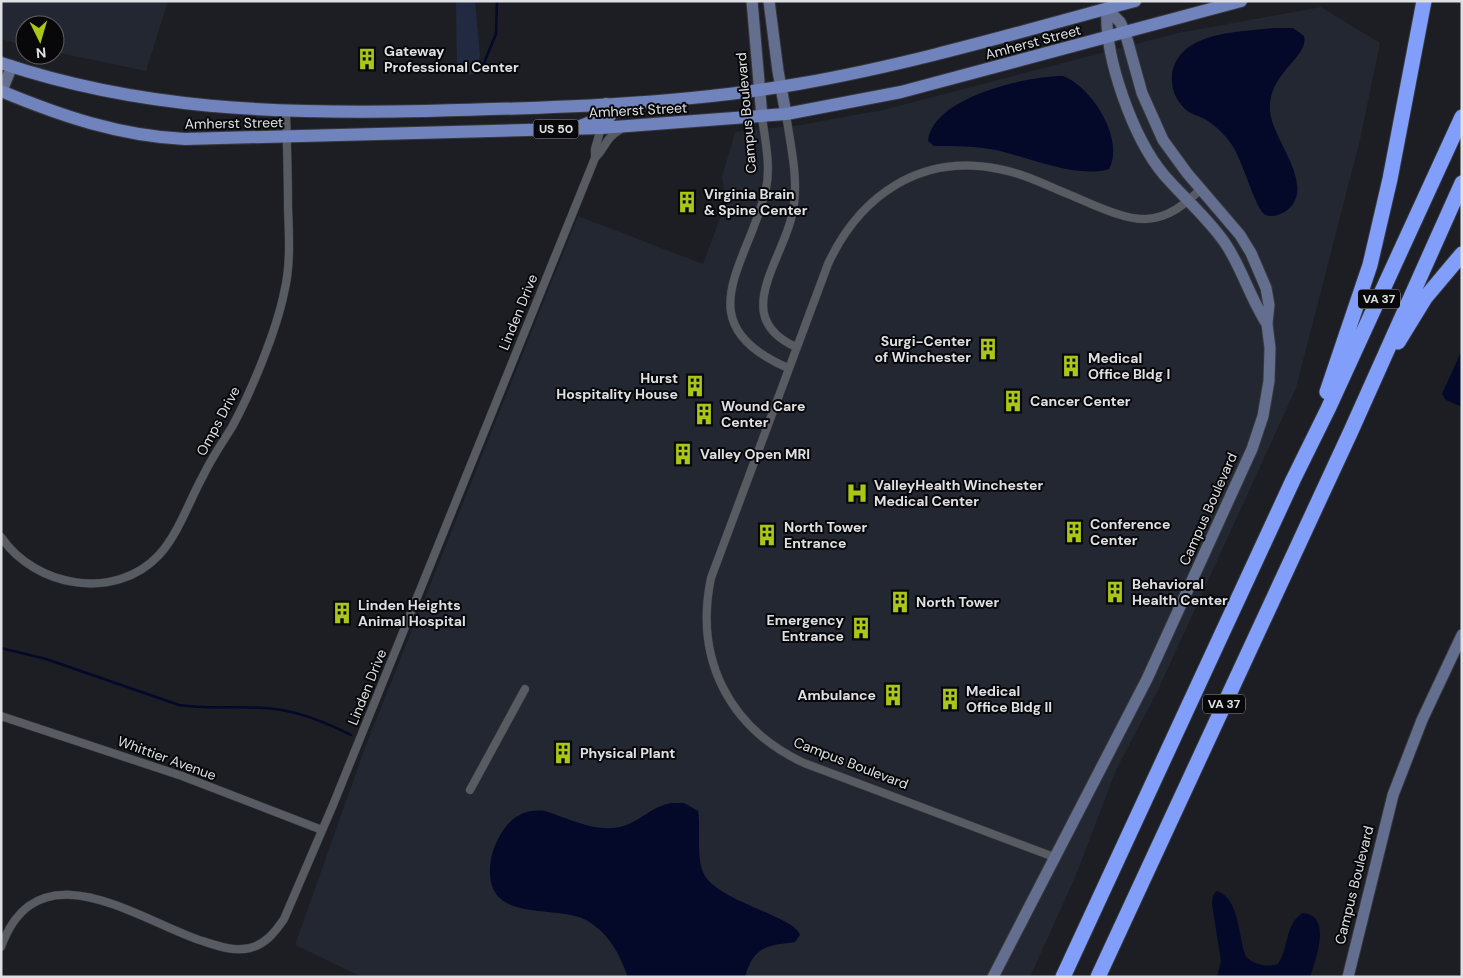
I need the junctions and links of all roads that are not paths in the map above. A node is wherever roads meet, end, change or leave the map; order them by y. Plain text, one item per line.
1 (752, 1) edge
2 (769, 1) edge
3 (1135, 1) edge
4 (1240, 1) edge
5 (1420, 1) edge
6 (1424, 1) edge
7 (1106, 5) edge
8 (1421, 20) junction
9 (1125, 32) junction
10 (1107, 37) junction
11 (6, 64) edge
12 (780, 86) junction
13 (759, 89) junction
14 (1, 92) edge
15 (654, 100) junction
16 (606, 104) junction
17 (286, 113) junction
18 (786, 114) junction
19 (1462, 116) edge
20 (762, 117) junction
21 (624, 127) junction
22 (601, 128) junction
23 (571, 129) junction
24 (287, 137) junction
25 (595, 158) junction
26 (1462, 183) edge
27 (1202, 189) junction
28 (1188, 201) junction
29 (1462, 254) edge
30 (1267, 324) junction
31 (796, 347) junction
32 (788, 368) junction
33 (1350, 431) junction
34 (1293, 480) junction
35 (1, 537) edge
36 (1462, 636) edge
37 (525, 689) dead end
38 (1, 716) edge
39 (470, 790) dead end
40 (322, 830) junction
41 (1054, 857) junction
42 (1, 947) edge
43 (993, 977) edge
44 (1063, 977) edge
45 (1098, 977) edge
46 (1348, 977) edge

1 - 13 street, Campus Boulevard
2 - 12 street
3 - 7 main road, Amherst Street / US 50
4 - 9 main road, Amherst Street / US 50
5 - 8 highway
6 - 8 highway
7 - 9 street, Campus Boulevard
7 - 10 street, Campus Boulevard
7 - 12 main road, Amherst Street / US 50
8 - 34 highway
9 - 10 main road, Amherst Street / US 50
9 - 27 street, Campus Boulevard
10 - 18 main road, Amherst Street / US 50
10 - 28 street, Campus Boulevard
11 - 14 street
11 - 17 main road, Amherst Street / US 50
12 - 13 main road, Amherst Street / US 50
12 - 18 street
13 - 15 main road, Amherst Street / US 50
13 - 20 street, Campus Boulevard
14 - 24 main road, Amherst Street / US 50
15 - 16 main road, Amherst Street / US 50
15 - 22 main road
16 - 17 main road, Amherst Street / US 50
16 - 23 main road
17 - 24 street, Omps Drive
18 - 20 main road, Amherst Street / US 50
18 - 31 street
19 - 34 highway, VA 37
20 - 21 main road, Amherst Street / US 50
20 - 32 street, Campus Boulevard
21 - 22 main road, Amherst Street / US 50
21 - 25 street, Linden Drive
22 - 23 main road, Amherst Street / US 50
22 - 25 street, Linden Drive
23 - 24 main road, Amherst Street / US 50
24 - 35 street, Omps Drive
25 - 40 street, Linden Drive
26 - 33 highway, VA 37
27 - 28 street, Campus Boulevard
27 - 30 street, Campus Boulevard
28 - 30 street, Campus Boulevard
28 - 31 street, Campus Boulevard
29 - 33 highway
30 - 41 street, Campus Boulevard
31 - 32 street, Campus Boulevard
32 - 41 street, Campus Boulevard
33 - 45 highway, VA 37
34 - 44 highway, VA 37
36 - 46 street, Campus Boulevard
37 - 39 street
38 - 40 street, Whittier Avenue
40 - 42 street, Linden Drive
41 - 43 street, Campus Boulevard

